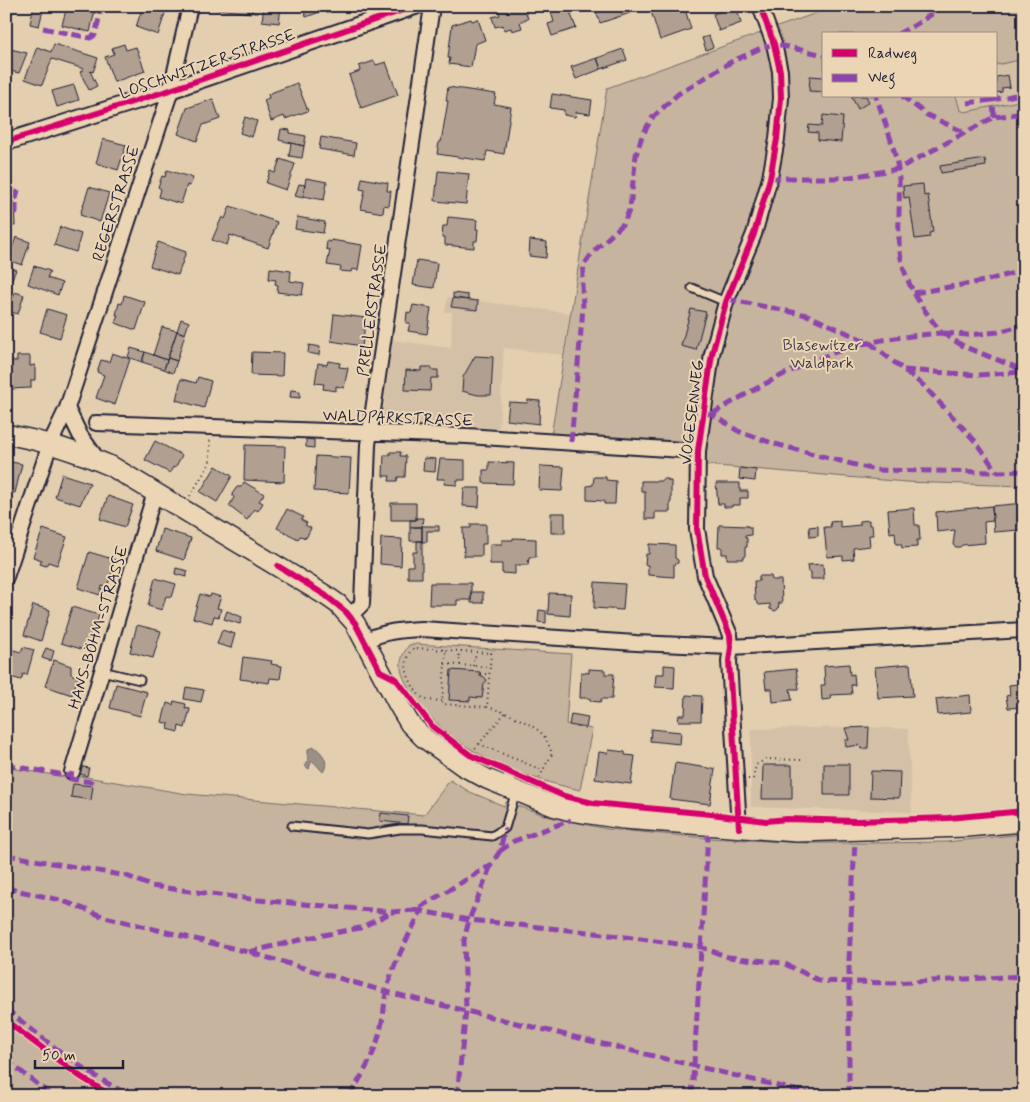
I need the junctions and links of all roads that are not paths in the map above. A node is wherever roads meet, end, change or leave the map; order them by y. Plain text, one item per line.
1 (190, 6) edge
2 (415, 6) edge
3 (432, 6) edge
4 (760, 6) edge
5 (170, 90) junction
6 (6, 142) edge
7 (692, 288) dead end
8 (726, 302) junction
9 (67, 408) junction
10 (96, 423) dead end
11 (371, 433) junction
12 (6, 434) edge
13 (50, 444) junction
14 (698, 451) junction
15 (98, 460) junction
16 (155, 492) junction
17 (6, 577) edge
18 (350, 608) junction
19 (1024, 630) edge
20 (363, 637) junction
21 (731, 647) junction
22 (102, 671) junction
23 (140, 680) dead end
24 (72, 772) dead end
25 (529, 785) junction
26 (1024, 822) edge
27 (292, 826) dead end
28 (740, 828) junction

1 - 5 street, REGERSTRASSE
2 - 5 street, LOSCHWITZER STRASSE
3 - 11 street, PRELLERSTRASSE
4 - 8 street, VOGESENWEG
5 - 6 street, LOSCHWITZER STRASSE
5 - 9 street, REGERSTRASSE
7 - 8 lane
8 - 14 street, VOGESENWEG
9 - 13 street, REGERSTRASSE
9 - 15 street
10 - 11 street, WALDPARKSTRASSE
11 - 14 street, WALDPARKSTRASSE
11 - 18 street, PRELLERSTRASSE
12 - 13 main road
13 - 15 main road
13 - 17 street, REGERSTRASSE
14 - 21 street, VOGESENWEG
15 - 16 main road
16 - 18 main road
16 - 22 street, HANS-BÖHM-STRASSE
18 - 20 main road
19 - 21 street
20 - 21 street
20 - 25 main road
21 - 28 street, VOGESENWEG
22 - 23 lane
22 - 24 street, HANS-BÖHM-STRASSE
25 - 27 lane
25 - 28 main road
26 - 28 main road

